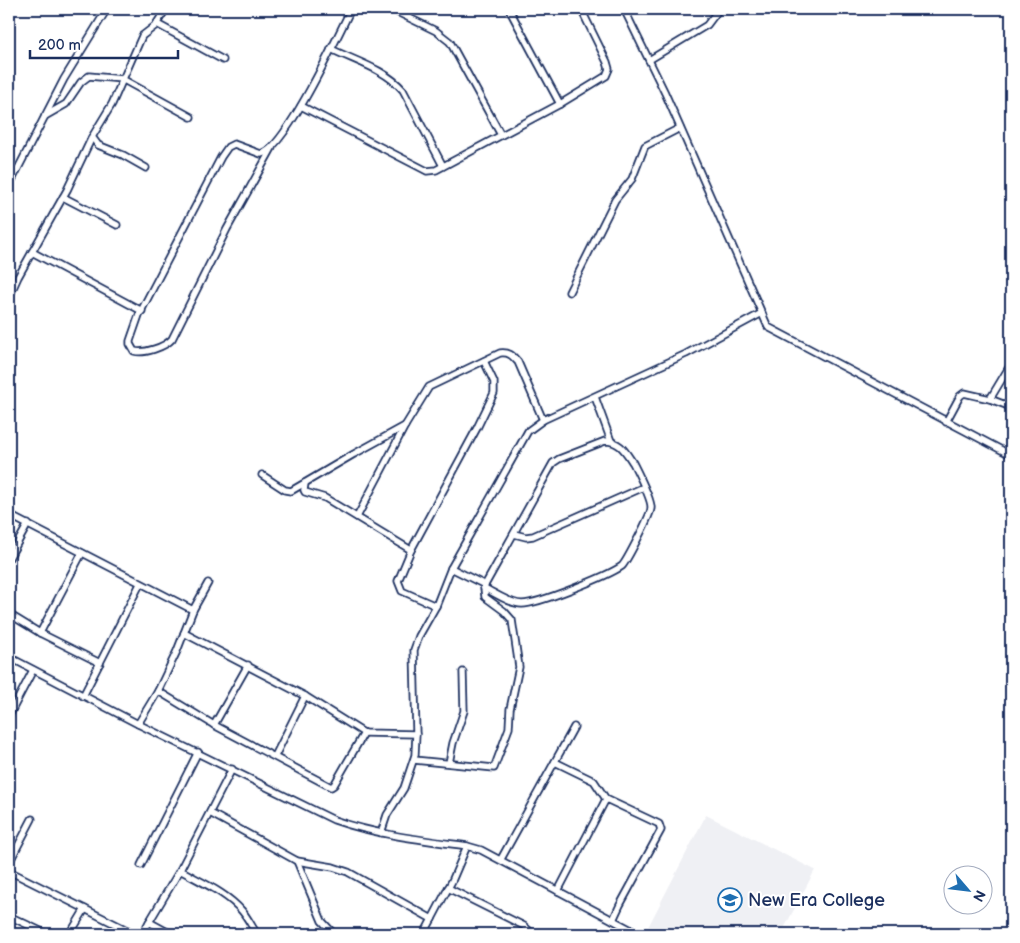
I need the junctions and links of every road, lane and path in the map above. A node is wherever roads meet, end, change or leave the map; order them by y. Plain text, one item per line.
1 (107, 9) edge
2 (166, 9) edge
3 (351, 9) edge
4 (391, 9) edge
5 (509, 9) edge
6 (581, 9) edge
7 (624, 9) edge
8 (719, 9) edge
9 (157, 24) junction
10 (332, 49) junction
11 (223, 60) dead end
12 (650, 60) junction
13 (122, 79) junction
14 (560, 104) junction
15 (301, 106) junction
16 (45, 116) junction
17 (191, 117) dead end
18 (680, 128) junction
19 (501, 135) junction
20 (92, 137) junction
21 (98, 145) junction
22 (88, 147) junction
23 (272, 148) junction
24 (443, 166) junction
25 (146, 168) dead end
26 (9, 186) edge
27 (63, 197) junction
28 (117, 225) dead end
29 (32, 252) junction
30 (568, 292) dead end
31 (9, 297) edge
32 (142, 311) junction
33 (762, 313) junction
34 (484, 361) junction
35 (1011, 364) edge
36 (595, 397) junction
37 (990, 399) junction
38 (1011, 408) edge
39 (543, 420) junction
40 (946, 422) junction
41 (406, 426) junction
42 (611, 441) junction
43 (1011, 456) edge
44 (262, 475) dead end
45 (305, 483) junction
46 (644, 486) junction
47 (9, 515) edge
48 (357, 517) junction
49 (28, 524) junction
50 (514, 534) junction
51 (411, 550) junction
52 (82, 553) junction
53 (9, 558) edge
54 (451, 568) junction
55 (140, 584) junction
56 (208, 584) dead end
57 (484, 587) junction
58 (436, 606) junction
59 (193, 610) junction
60 (9, 614) edge
61 (40, 633) junction
62 (184, 633) junction
63 (9, 657) edge
64 (100, 663) junction
65 (248, 665) junction
66 (33, 670) junction
67 (463, 672) dead end
68 (158, 691) junction
69 (83, 696) junction
70 (305, 696) junction
71 (11, 707) edge
72 (9, 716) edge
73 (138, 724) junction
74 (214, 725) junction
75 (574, 727) dead end
76 (364, 733) junction
77 (416, 734) junction
78 (198, 752) junction
79 (275, 756) junction
80 (414, 760) junction
81 (555, 762) junction
82 (449, 763) junction
83 (232, 769) junction
84 (606, 799) junction
85 (210, 813) junction
86 (32, 818) dead end
87 (381, 833) junction
88 (467, 846) junction
89 (501, 859) junction
90 (297, 861) junction
91 (9, 863) edge
92 (142, 865) dead end
93 (180, 870) junction
94 (9, 871) edge
95 (448, 888) junction
96 (558, 891) junction
97 (85, 909) junction
98 (9, 916) edge
99 (432, 919) junction
100 (613, 920) junction
101 (149, 922) junction
102 (255, 933) edge
103 (47, 934) edge
104 (70, 934) edge
105 (135, 934) edge
106 (142, 934) edge
107 (171, 934) edge
108 (334, 934) edge
109 (424, 934) edge
110 (533, 934) edge
111 (639, 934) edge

1 - 16 street
2 - 9 street
3 - 10 street
4 - 19 street
5 - 14 street
6 - 14 street
7 - 12 street
8 - 12 street
9 - 11 street
9 - 13 street
10 - 15 street
10 - 24 street
12 - 18 street
13 - 16 street
13 - 17 street
13 - 20 street
14 - 19 street
15 - 23 street
15 - 24 street
16 - 26 street
18 - 30 street
18 - 33 street
19 - 24 street
20 - 21 street
20 - 22 street
21 - 22 street
21 - 25 street
22 - 27 street
23 - 32 street
23 - 32 street
27 - 28 street
27 - 29 street
29 - 31 street
29 - 32 street
33 - 36 street
33 - 40 street
34 - 39 street
34 - 41 street
34 - 51 street
35 - 37 street
36 - 39 street
36 - 42 street
37 - 38 street
37 - 40 street
39 - 54 street
40 - 43 street
41 - 45 street
41 - 48 street
42 - 46 street
42 - 50 street
44 - 45 street
45 - 48 street
46 - 50 street
46 - 57 street
47 - 49 street
48 - 51 street
49 - 52 street
49 - 53 street
50 - 57 street
51 - 58 street
52 - 55 street
52 - 61 street
54 - 57 street
54 - 58 street
55 - 59 street
55 - 64 street
56 - 59 street
57 - 82 street
58 - 77 street
59 - 62 street
60 - 61 street
61 - 64 street
62 - 65 street
62 - 68 street
63 - 66 street
64 - 69 street
65 - 70 street
65 - 74 street
66 - 69 street
66 - 71 street
67 - 82 street
68 - 73 street
68 - 74 street
69 - 73 street
70 - 76 street
70 - 79 street
71 - 72 street
73 - 78 street
74 - 79 street
75 - 81 street
76 - 77 street
76 - 79 street
77 - 80 street
78 - 83 street
78 - 92 street
80 - 82 street
80 - 87 street
81 - 84 street
81 - 89 street
83 - 85 street
83 - 87 street
84 - 96 street
84 - 100 street
85 - 90 street
85 - 93 street
86 - 91 street
87 - 88 street
88 - 89 street
88 - 95 street
89 - 96 street
90 - 99 street
90 - 108 street
93 - 101 street
93 - 102 street
94 - 97 street
95 - 99 street
95 - 110 street
96 - 100 street
97 - 104 street
97 - 105 street
98 - 103 street
99 - 109 street
100 - 111 street
101 - 106 street
101 - 107 street

